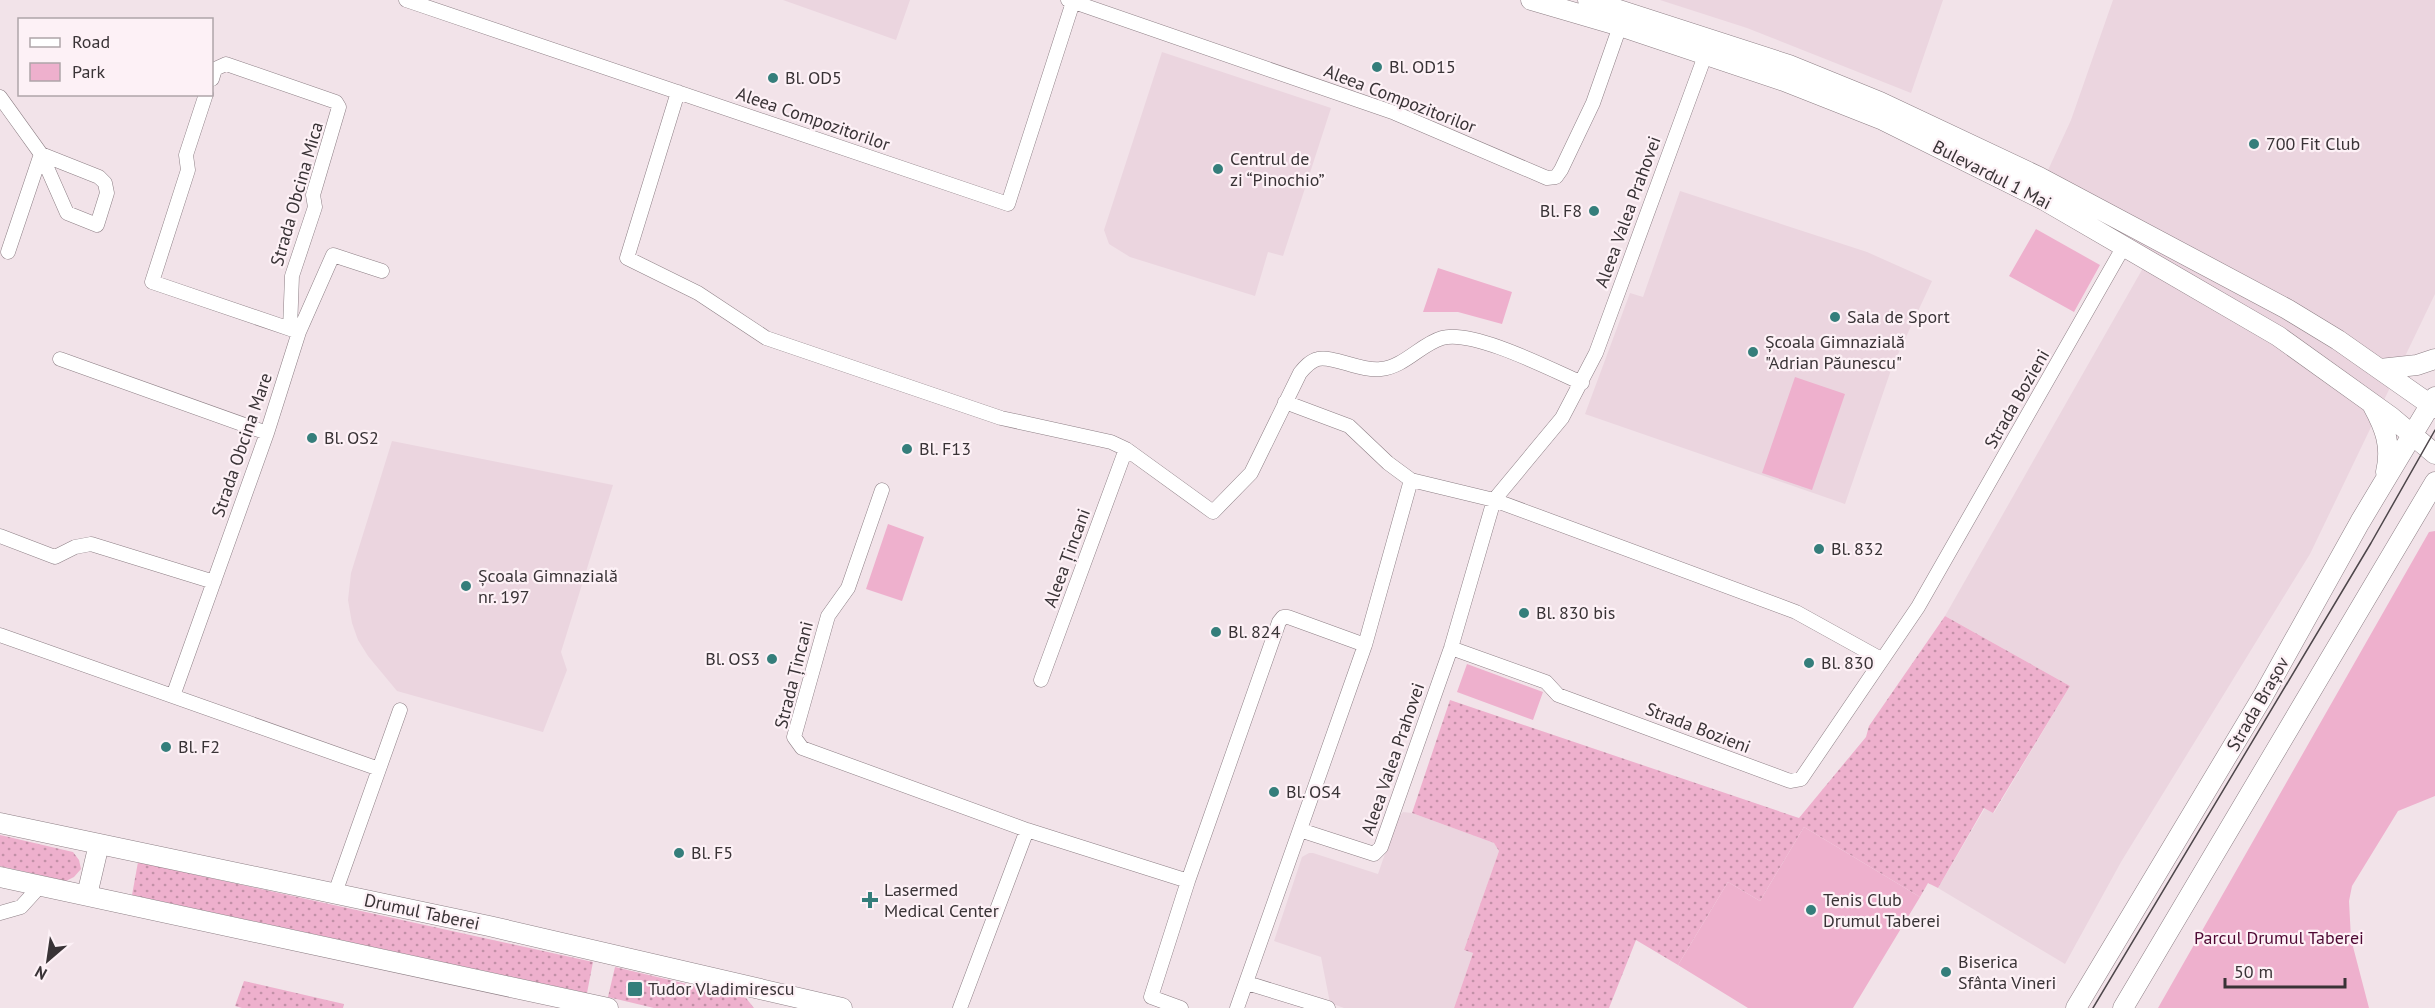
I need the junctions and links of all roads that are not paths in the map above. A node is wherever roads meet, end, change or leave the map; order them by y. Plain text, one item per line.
1 (407, 0) edge
2 (1531, 0) edge
3 (1588, 0) edge
4 (1070, 1) edge
5 (1620, 26) junction
6 (1706, 53) junction
7 (213, 76) edge
8 (678, 92) junction
9 (205, 96) edge
10 (0, 97) edge
11 (41, 154) junction
12 (2124, 246) junction
13 (8, 252) dead end
14 (382, 271) dead end
15 (294, 330) junction
16 (60, 359) dead end
17 (2435, 359) edge
18 (2380, 369) junction
19 (1582, 383) junction
20 (1286, 402) junction
21 (2372, 403) junction
22 (2434, 403) edge
23 (267, 433) junction
24 (2413, 434) junction
25 (1126, 449) junction
26 (2435, 454) edge
27 (1411, 480) junction
28 (2385, 481) junction
29 (2435, 483) edge
30 (882, 490) dead end
31 (1494, 500) junction
32 (2435, 510) edge
33 (2413, 519) junction
34 (0, 536) edge
35 (214, 582) junction
36 (0, 635) edge
37 (1365, 645) junction
38 (1451, 648) junction
39 (1881, 659) junction
40 (1041, 680) dead end
41 (173, 696) junction
42 (400, 710) dead end
43 (379, 769) junction
44 (0, 823) edge
45 (1027, 830) junction
46 (1300, 831) junction
47 (99, 844) junction
48 (0, 877) edge
49 (1188, 881) junction
50 (41, 885) junction
51 (335, 893) junction
52 (87, 895) junction
53 (0, 913) edge
54 (1247, 982) junction
55 (770, 1000) edge
56 (608, 1008) edge
57 (842, 1008) edge
58 (960, 1008) edge
59 (1181, 1008) edge
60 (1237, 1008) edge
61 (1328, 1008) edge
62 (2076, 1008) edge
63 (2123, 1008) edge

1 - 8 street, Aleea Compozitorilor
2 - 5 main road, Bulevardul 1 Mai
3 - 18 main road, Bulevardul 1 Mai
4 - 5 street, Aleea Compozitorilor
4 - 8 street, Aleea Compozitorilor
5 - 6 main road, Bulevardul 1 Mai
6 - 12 main road, Bulevardul 1 Mai
6 - 19 street, Aleea Valea Prahovei
7 - 15 street, Strada Obcina Mica
8 - 25 street
9 - 15 street
10 - 11 street
11 - 11 street
11 - 13 street
12 - 21 main road, Bulevardul 1 Mai
12 - 39 street, Strada Bozieni
14 - 15 street, Strada Obcina Mare
15 - 23 street, Strada Obcina Mare
16 - 23 street
17 - 18 main road
18 - 22 main road, Bulevardul 1 Mai
19 - 20 street
19 - 31 street, Aleea Valea Prahovei
20 - 25 street
20 - 27 street
21 - 24 main road, Bulevardul 1 Mai
21 - 28 main road
22 - 24 main road, Strada Brașov
23 - 35 street, Strada Obcina Mare
24 - 26 main road
24 - 28 main road, Strada Brașov
25 - 40 street, Aleea Țincani
27 - 31 street
27 - 37 street
28 - 62 main road, Strada Brașov
29 - 33 main road, Strada Brașov
30 - 45 street, Strada Țincani
31 - 38 street, Aleea Valea Prahovei
31 - 39 street
32 - 33 main road
33 - 63 main road, Strada Brașov
34 - 35 street
35 - 41 street, Strada Obcina Mare
36 - 41 street
37 - 46 street
37 - 49 street
38 - 39 street, Strada Bozieni
38 - 46 street, Aleea Valea Prahovei
41 - 43 street
42 - 43 street
43 - 51 street
44 - 47 main road, Drumul Taberei
45 - 49 street, Strada Țincani
45 - 58 street
46 - 54 street
47 - 51 main road, Drumul Taberei
47 - 52 main road
48 - 50 main road
49 - 59 street
50 - 52 main road
50 - 53 street
51 - 55 main road, Drumul Taberei
52 - 56 main road
54 - 60 street
54 - 61 street
55 - 57 main road, Drumul Taberei

